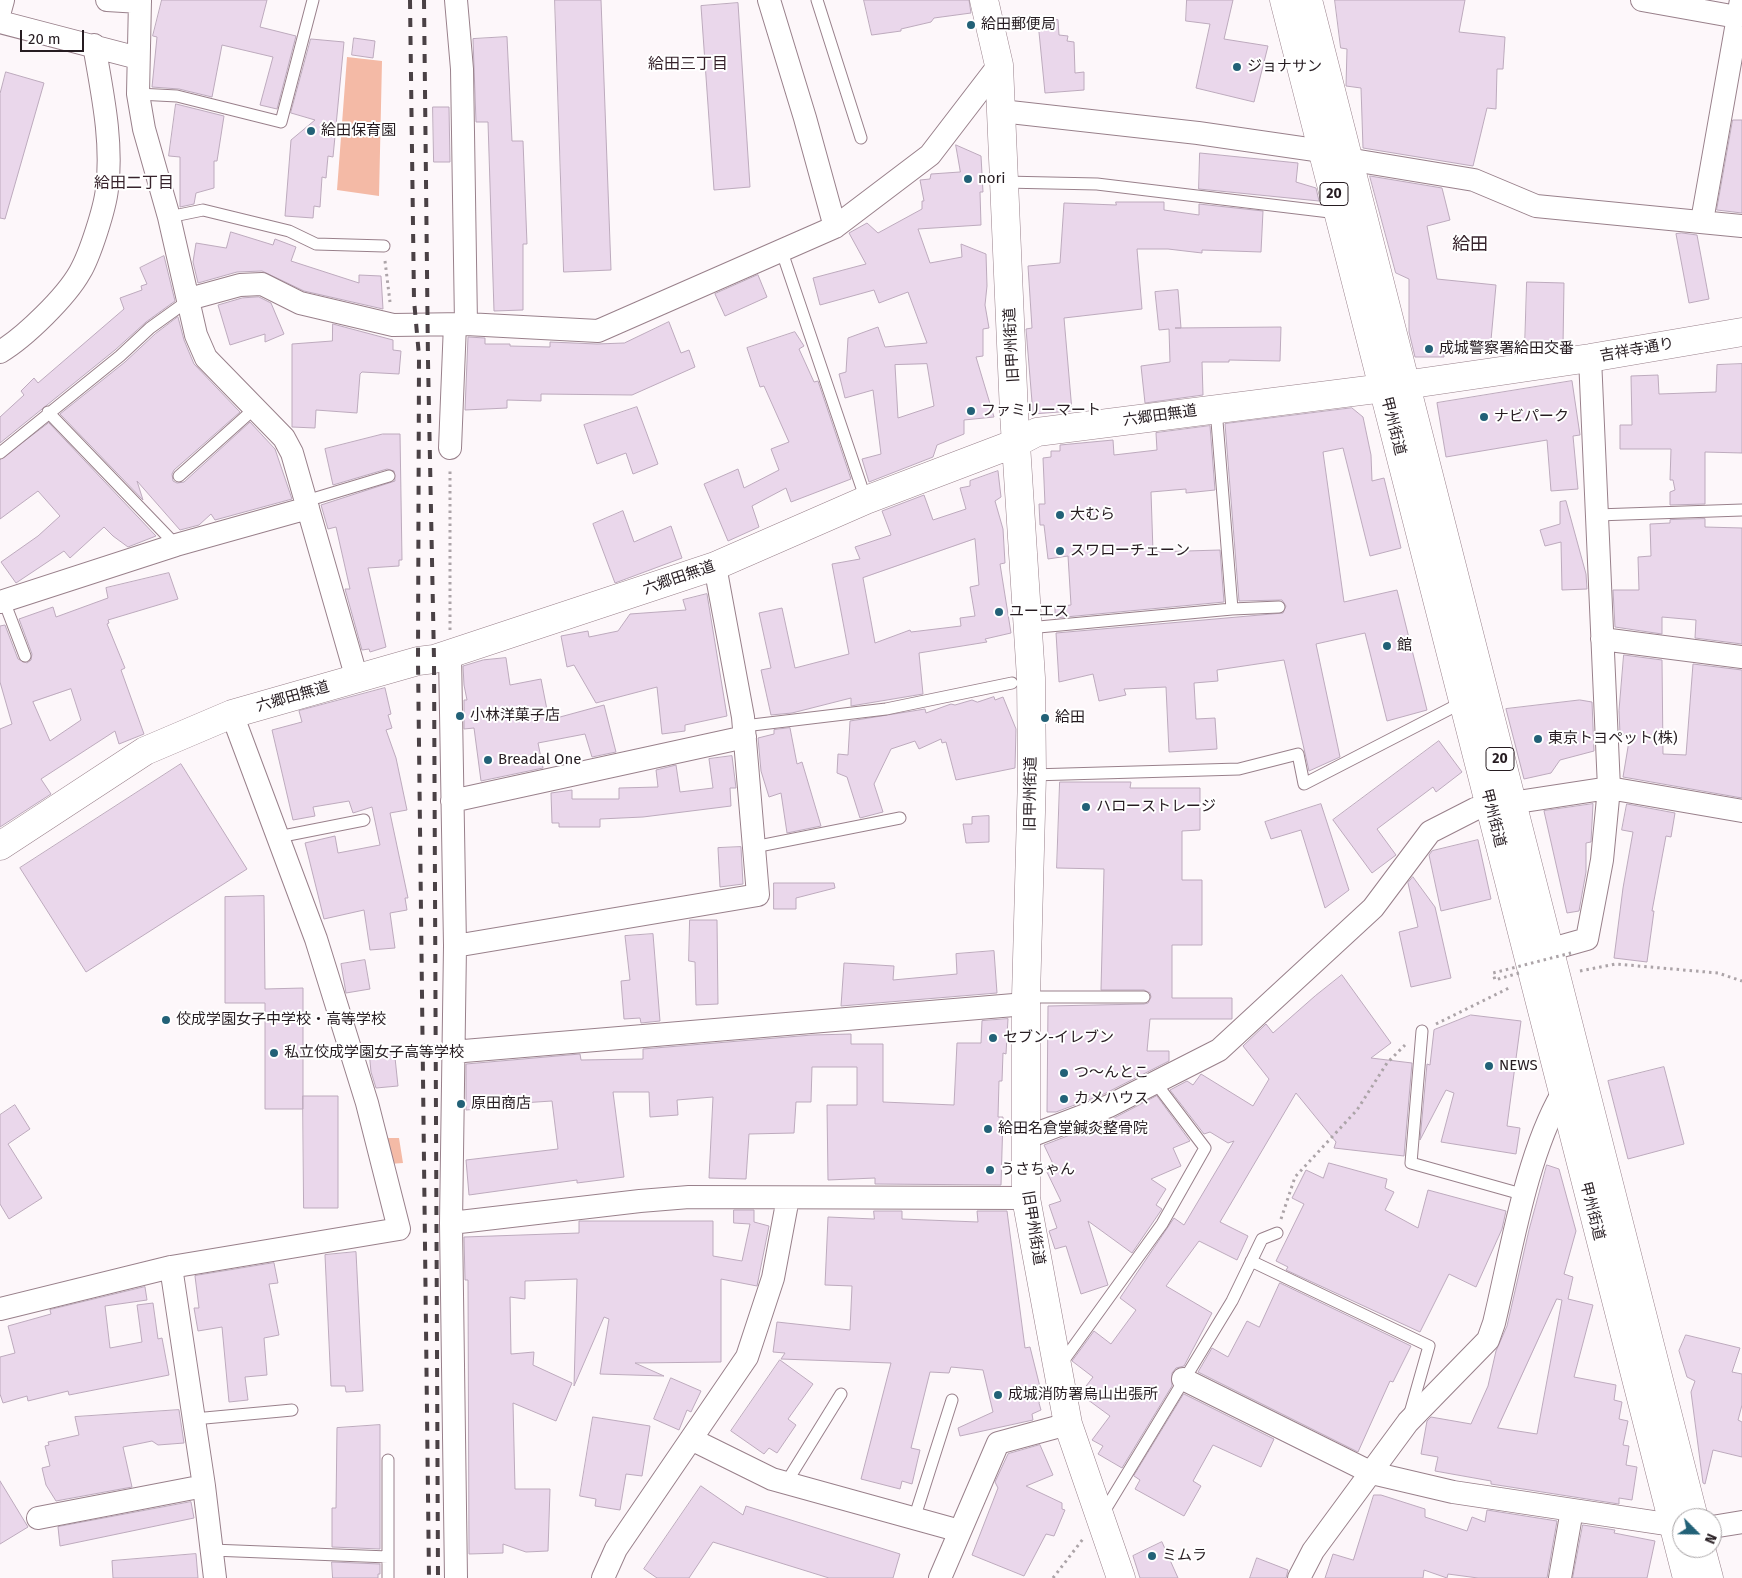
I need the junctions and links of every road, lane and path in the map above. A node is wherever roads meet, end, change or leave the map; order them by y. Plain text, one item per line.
1 (3, 0) edge
2 (107, 0) edge
3 (313, 0) edge
4 (456, 0) edge
5 (769, 0) edge
6 (817, 0) edge
7 (984, 0) edge
8 (1284, 0) edge
9 (1308, 0) edge
10 (1642, 0) edge
11 (140, 1) edge
12 (1680, 3) edge
13 (1739, 9) edge
14 (0, 11) edge
15 (0, 22) edge
16 (94, 45) junction
17 (138, 58) junction
18 (1735, 63) edge
19 (999, 65) junction
20 (138, 94) junction
21 (1001, 111) junction
22 (861, 138) dead end
23 (1335, 155) junction
24 (1004, 182) junction
25 (1338, 213) junction
26 (169, 217) junction
27 (1702, 221) junction
28 (1742, 226) edge
29 (835, 227) junction
30 (384, 246) joint
31 (782, 252) junction
32 (189, 300) junction
33 (460, 324) junction
34 (393, 325) junction
35 (1742, 332) edge
36 (0, 352) edge
37 (1590, 358) junction
38 (1395, 386) junction
39 (254, 409) junction
40 (1216, 409) junction
41 (48, 412) junction
42 (1016, 443) junction
43 (450, 448) joint
44 (0, 453) edge
45 (179, 476) dead end
46 (389, 476) dead end
47 (866, 500) junction
48 (307, 504) junction
49 (1742, 510) edge
50 (1597, 515) junction
51 (176, 545) junction
52 (716, 566) junction
53 (2, 601) edge
54 (1279, 607) dead end
55 (1232, 609) junction
56 (1028, 628) junction
57 (1602, 639) junction
58 (450, 654) junction
59 (24, 656) dead end
60 (1742, 657) edge
61 (357, 680) junction
62 (1012, 683) dead end
63 (1463, 702) junction
64 (232, 714) junction
65 (744, 731) junction
66 (1032, 775) junction
67 (1609, 788) junction
68 (452, 801) junction
69 (1500, 804) junction
70 (1742, 811) edge
71 (900, 818) dead end
72 (364, 820) dead end
73 (278, 838) junction
74 (0, 846) edge
75 (754, 847) junction
76 (455, 946) junction
77 (1560, 952) junction
78 (1576, 971) dead end
79 (1519, 973) dead end
80 (1742, 981) edge
81 (1514, 986) dead end
82 (1144, 997) dead end
83 (1026, 1000) junction
84 (1422, 1031) junction
85 (452, 1052) junction
86 (1155, 1082) junction
87 (1562, 1094) junction
88 (1025, 1138) junction
89 (1525, 1195) junction
90 (788, 1198) junction
91 (1026, 1198) junction
92 (450, 1223) junction
93 (1277, 1233) joint
94 (1251, 1261) junction
95 (171, 1267) junction
96 (0, 1309) edge
97 (1058, 1368) junction
98 (1183, 1379) junction
99 (841, 1394) dead end
100 (952, 1400) dead end
101 (292, 1410) dead end
102 (194, 1420) junction
103 (1408, 1422) junction
104 (1068, 1424) junction
105 (690, 1439) junction
106 (388, 1460) dead end
107 (1372, 1473) junction
108 (786, 1483) junction
109 (204, 1486) junction
110 (1679, 1508) edge
111 (1680, 1508) edge
112 (1572, 1510) junction
113 (38, 1518) dead end
114 (914, 1519) junction
115 (1099, 1519) junction
116 (1672, 1521) edge
117 (1742, 1522) edge
118 (1722, 1525) edge
119 (960, 1531) junction
120 (212, 1550) junction
121 (388, 1557) junction
122 (1685, 1558) edge
123 (1704, 1558) edge
124 (215, 1578) edge
125 (388, 1578) edge
126 (456, 1578) edge
127 (603, 1578) edge
128 (940, 1578) edge
129 (1053, 1578) edge
130 (1122, 1578) edge
131 (1299, 1578) edge
132 (1560, 1578) edge
133 (1686, 1578) edge
134 (1709, 1578) edge

1 - 14 street
2 - 11 street
3 - 20 lane
4 - 33 street
5 - 29 street
6 - 22 lane
7 - 19 main road, 旧甲州街道
8 - 23 main road, 甲州街道 / 20
9 - 23 main road, 甲州街道 / 20
10 - 12 street
11 - 17 street
12 - 13 street
13 - 18 street
15 - 16 street
16 - 17 street
16 - 36 street
17 - 20 street
18 - 27 street
19 - 21 main road, 旧甲州街道
19 - 29 street
20 - 26 street
21 - 23 street
21 - 24 main road, 旧甲州街道
23 - 25 main road, 甲州街道 / 20
23 - 27 street
23 - 38 main road, 甲州街道 / 20
24 - 25 lane
24 - 42 main road, 旧甲州街道
25 - 38 main road, 甲州街道 / 20
26 - 30 lane
26 - 32 street
27 - 28 street
29 - 31 street
30 - 34 path
31 - 33 street
31 - 47 lane
32 - 34 street
32 - 39 street
32 - 41 lane
33 - 34 street
33 - 43 street
35 - 37 main road, 吉祥寺通り
37 - 38 main road, 吉祥寺通り
37 - 50 street
38 - 40 main road, 六郷田無道
38 - 63 main road, 甲州街道 / 20
38 - 69 main road, 甲州街道 / 20
39 - 45 lane
39 - 48 street
40 - 42 main road, 六郷田無道
40 - 55 lane
41 - 44 lane
41 - 51 lane
42 - 47 main road, 六郷田無道
42 - 56 main road, 旧甲州街道
43 - 58 path
46 - 48 lane
47 - 52 main road, 六郷田無道
48 - 51 street
48 - 61 street
49 - 50 lane
50 - 57 street
51 - 53 street
52 - 58 main road, 六郷田無道
52 - 65 street
53 - 59 lane
54 - 55 lane
55 - 56 lane
56 - 66 main road, 旧甲州街道
57 - 60 street
57 - 67 street
58 - 61 main road, 六郷田無道
58 - 68 street
61 - 64 main road, 六郷田無道
62 - 65 lane
63 - 66 lane
63 - 69 main road, 甲州街道 / 20
64 - 73 street
64 - 74 main road, 六郷田無道
65 - 68 street
65 - 75 street
66 - 83 main road, 旧甲州街道
67 - 69 street
67 - 70 street
67 - 77 street
68 - 76 street
69 - 77 main road, 甲州街道 / 20
69 - 86 street
69 - 87 main road, 甲州街道 / 20
71 - 75 lane
72 - 73 lane
73 - 95 street
75 - 76 street
76 - 85 street
77 - 79 path, bridge
77 - 111 main road, 甲州街道 / 20
78 - 80 path
81 - 84 path
82 - 83 lane
83 - 85 street
83 - 88 main road, 旧甲州街道
84 - 89 lane
84 - 93 path
85 - 92 street
86 - 88 street
86 - 97 lane
87 - 89 street
87 - 110 main road, 甲州街道 / 20
88 - 91 main road, 旧甲州街道
89 - 103 street
90 - 91 street
90 - 92 street
90 - 105 street
91 - 97 main road, 旧甲州街道
92 - 126 street
93 - 94 lane
94 - 98 lane
94 - 103 lane
95 - 96 street
95 - 102 street
97 - 104 main road, 旧甲州街道
98 - 107 street
98 - 115 lane
99 - 108 lane
100 - 114 lane
101 - 102 lane
102 - 109 street
103 - 107 street
104 - 115 main road, 旧甲州街道
104 - 119 street
105 - 108 street
105 - 127 street
106 - 121 lane
107 - 112 street
107 - 131 street
108 - 114 street
109 - 113 street
109 - 120 street
112 - 116 street
112 - 132 street
114 - 119 street
115 - 129 path
115 - 130 main road, 旧甲州街道
117 - 118 street
119 - 128 street
120 - 121 lane
120 - 124 street
121 - 125 lane
122 - 133 main road, 甲州街道 / 20
123 - 134 main road

